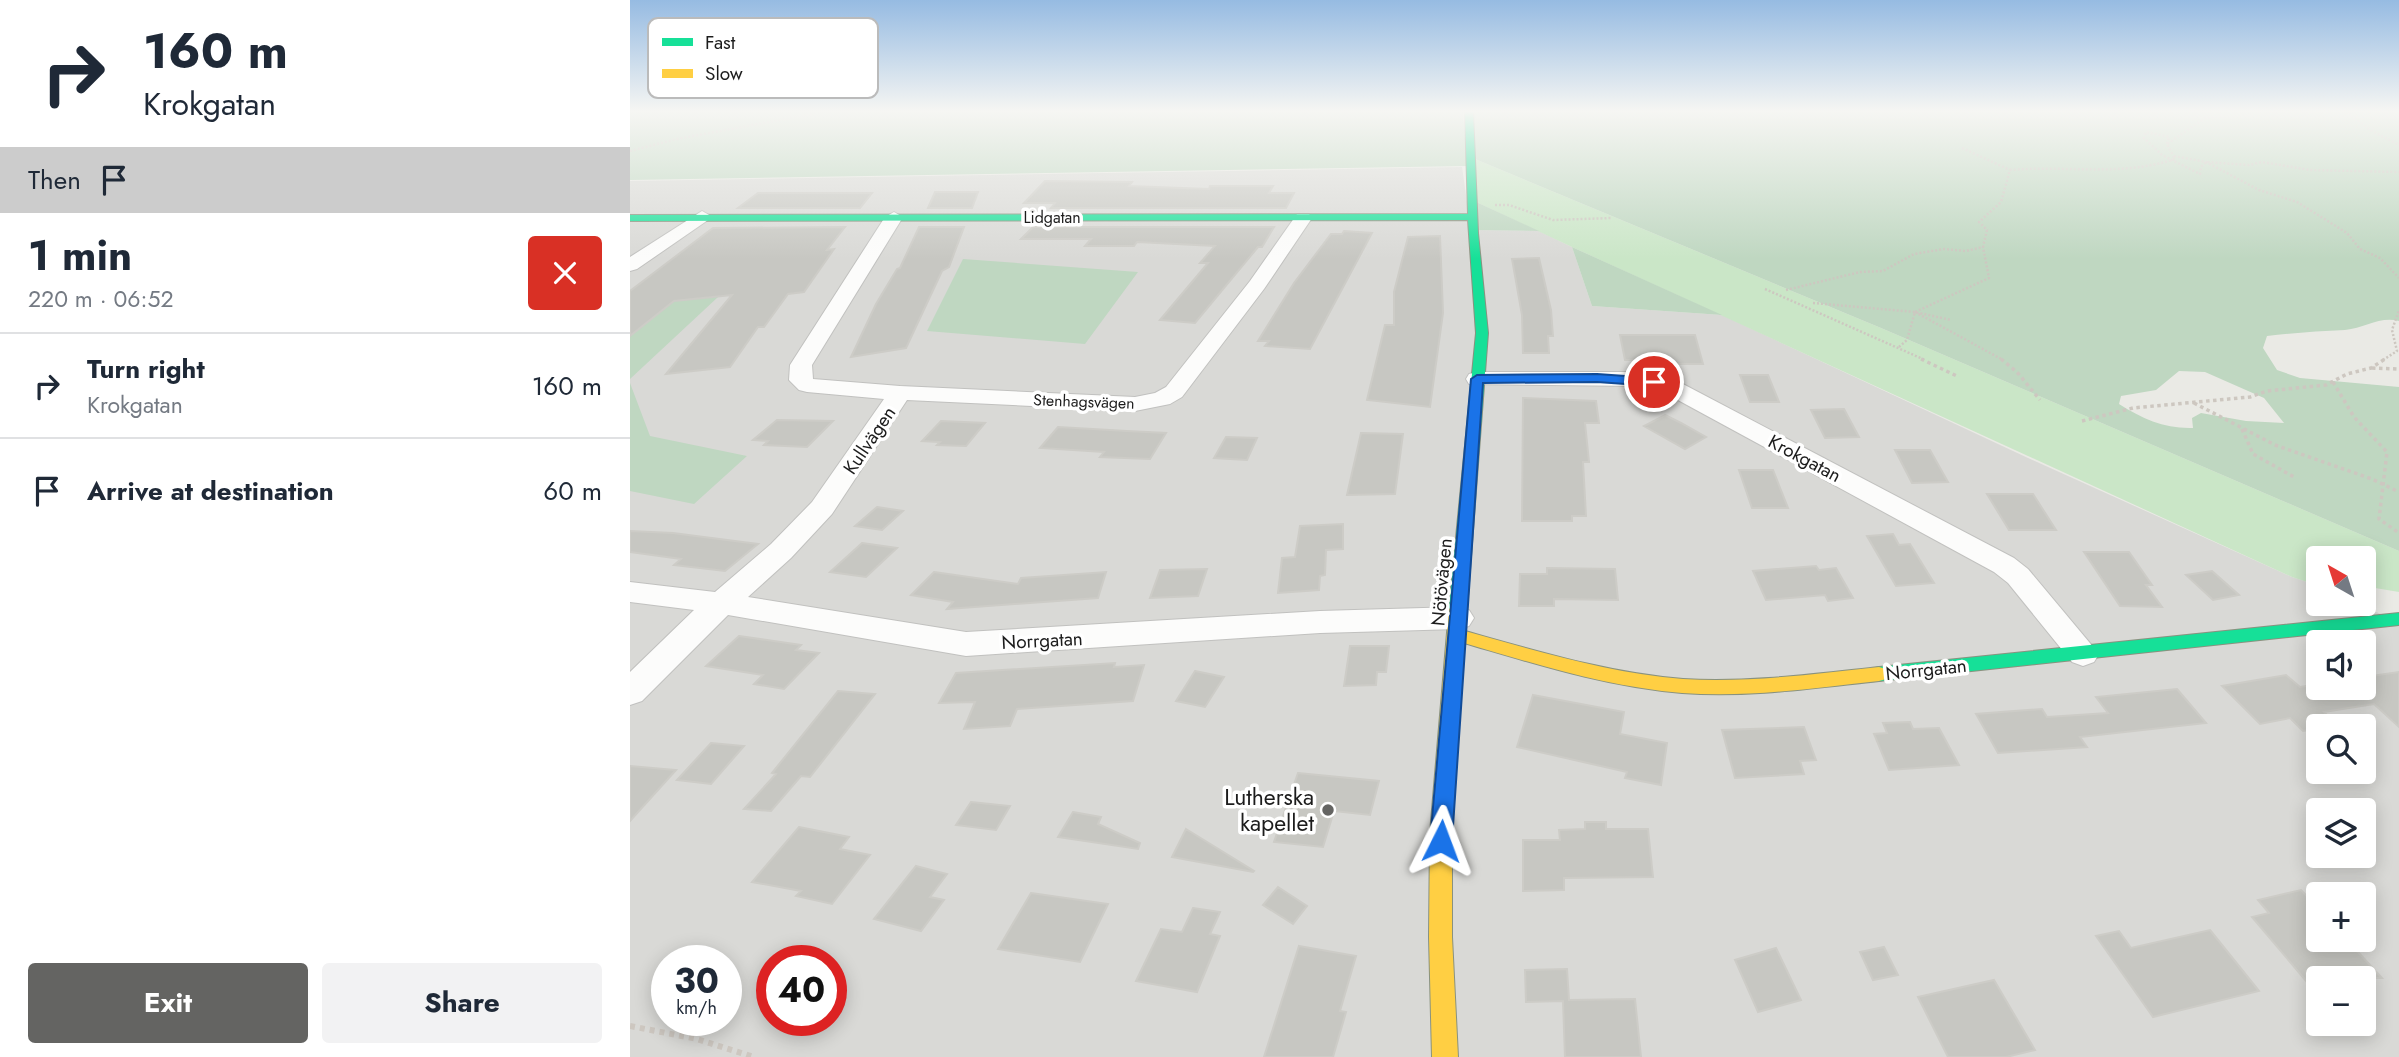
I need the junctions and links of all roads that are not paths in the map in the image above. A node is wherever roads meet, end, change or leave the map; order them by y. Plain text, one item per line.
1 (1471, 160) edge
2 (1473, 211) junction
3 (702, 216) junction
4 (894, 217) junction
5 (630, 218) edge
6 (1303, 218) junction
7 (630, 265) edge
8 (1477, 379) junction
9 (900, 393) junction
10 (630, 592) edge
11 (720, 603) junction
12 (2399, 619) edge
13 (1458, 626) junction
14 (2083, 654) junction
15 (630, 692) edge
16 (1445, 1057) edge

1 - 2 street, Nötövägen
2 - 6 street, Lidgatan
2 - 8 street, Nötövägen
3 - 4 street, Lidgatan
3 - 5 street, Lidgatan
3 - 7 street
4 - 6 street, Lidgatan
4 - 9 street, Kullvägen
6 - 9 street, Stenhagsvägen
8 - 13 street, Nötövägen
8 - 14 street, Krokgatan
9 - 11 street, Kullvägen
10 - 11 street, Norrgatan
11 - 13 street, Norrgatan
11 - 15 street, Kullvägen
12 - 14 street, Norrgatan
13 - 14 street, Norrgatan
13 - 16 street, Nötövägen

